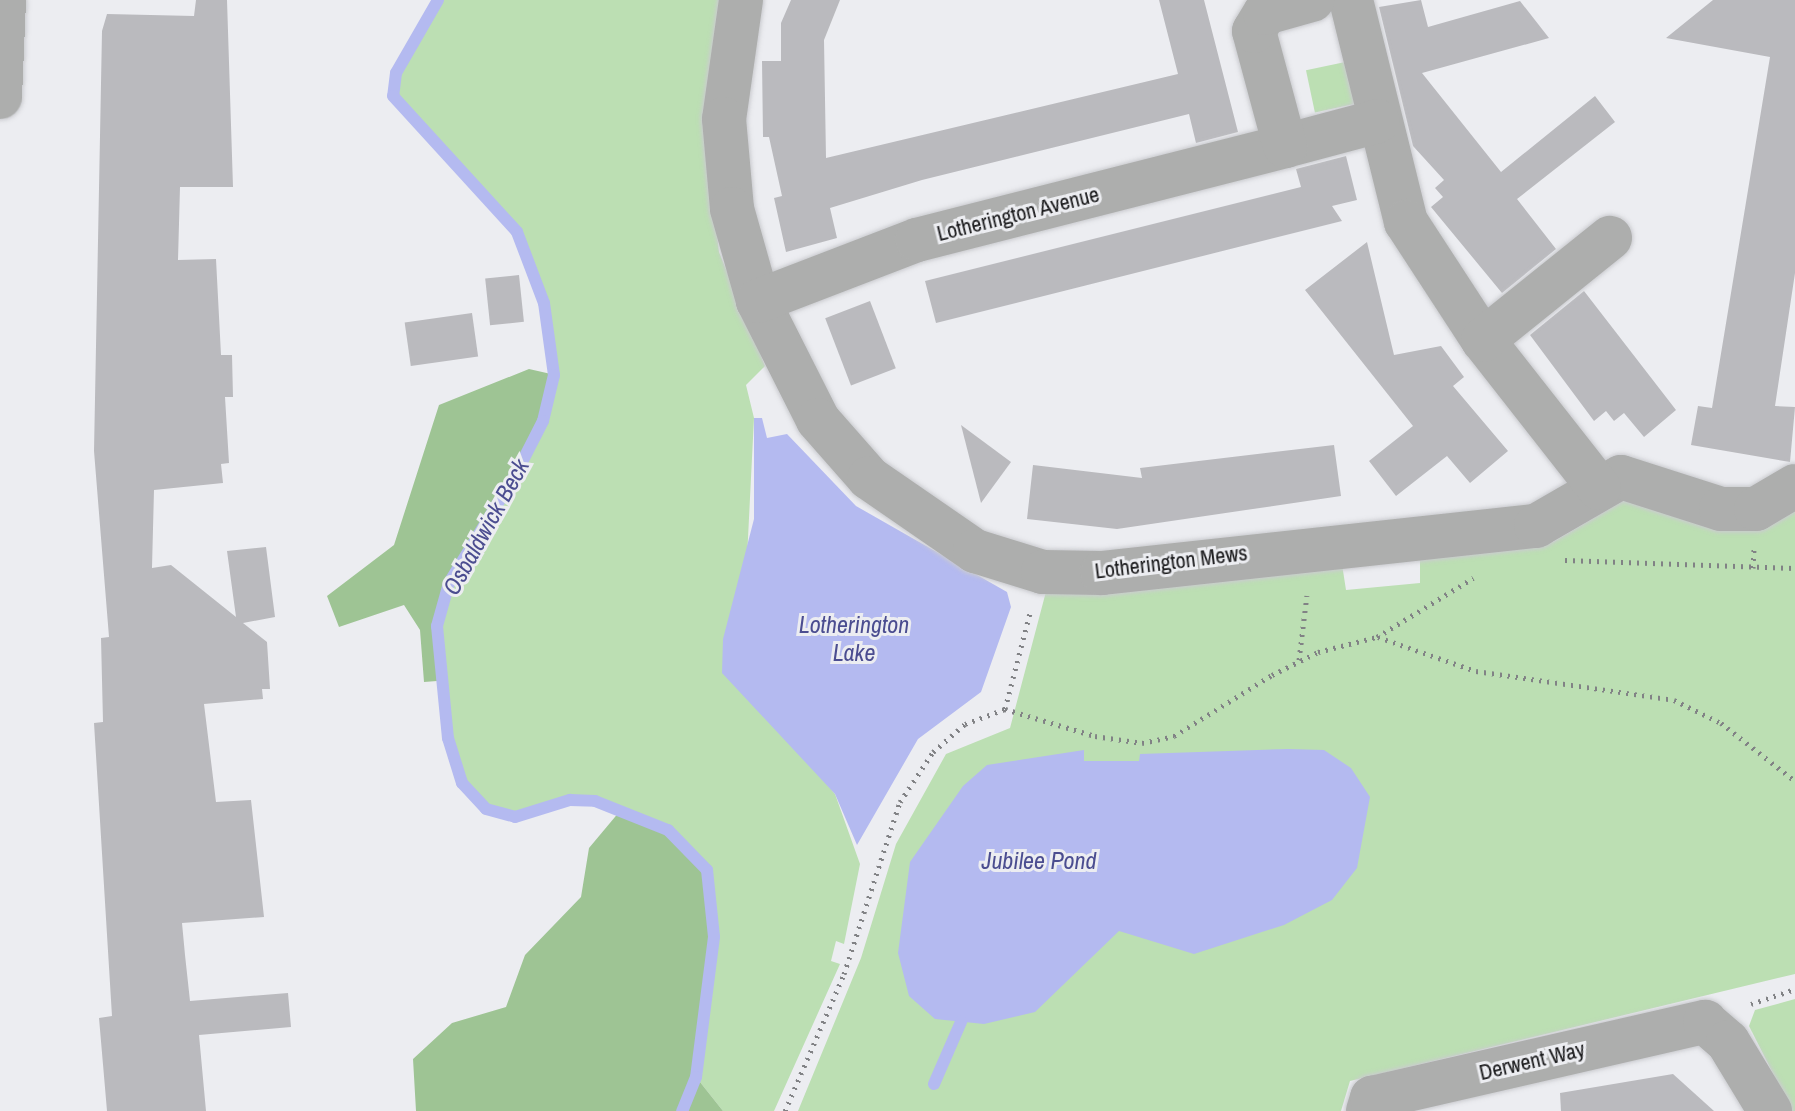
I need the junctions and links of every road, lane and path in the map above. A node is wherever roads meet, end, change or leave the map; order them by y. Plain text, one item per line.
1 (741, 0) edge
2 (1312, 0) edge
3 (1351, 0) edge
4 (3, 11) edge
5 (0, 97) edge
6 (1378, 121) junction
7 (1285, 146) junction
8 (1610, 238) dead end
9 (758, 301) junction
10 (1483, 340) junction
11 (1795, 486) edge
12 (1599, 488) junction
13 (1313, 546) junction
14 (1557, 560) dead end
15 (1795, 568) edge
16 (1043, 572) junction
17 (1487, 575) dead end
18 (1377, 637) junction
19 (1299, 661) junction
20 (1005, 709) junction
21 (1795, 781) edge
22 (785, 1111) edge
23 (1368, 1111) edge
24 (1770, 1111) edge

1 - 9 street, Lotherington Mews
2 - 7 street
3 - 6 street
4 - 5 street
6 - 7 street, Lotherington Avenue
6 - 10 street
7 - 9 street, Lotherington Avenue
8 - 10 street
9 - 16 street, Lotherington Mews
10 - 12 street
11 - 12 street, Lotherington Mews
12 - 13 street, Lotherington Mews
13 - 16 street, Lotherington Mews
13 - 19 path
14 - 15 path
16 - 20 path
17 - 18 path
18 - 19 path
18 - 21 path
19 - 20 path
20 - 22 path
23 - 24 street, Derwent Way

